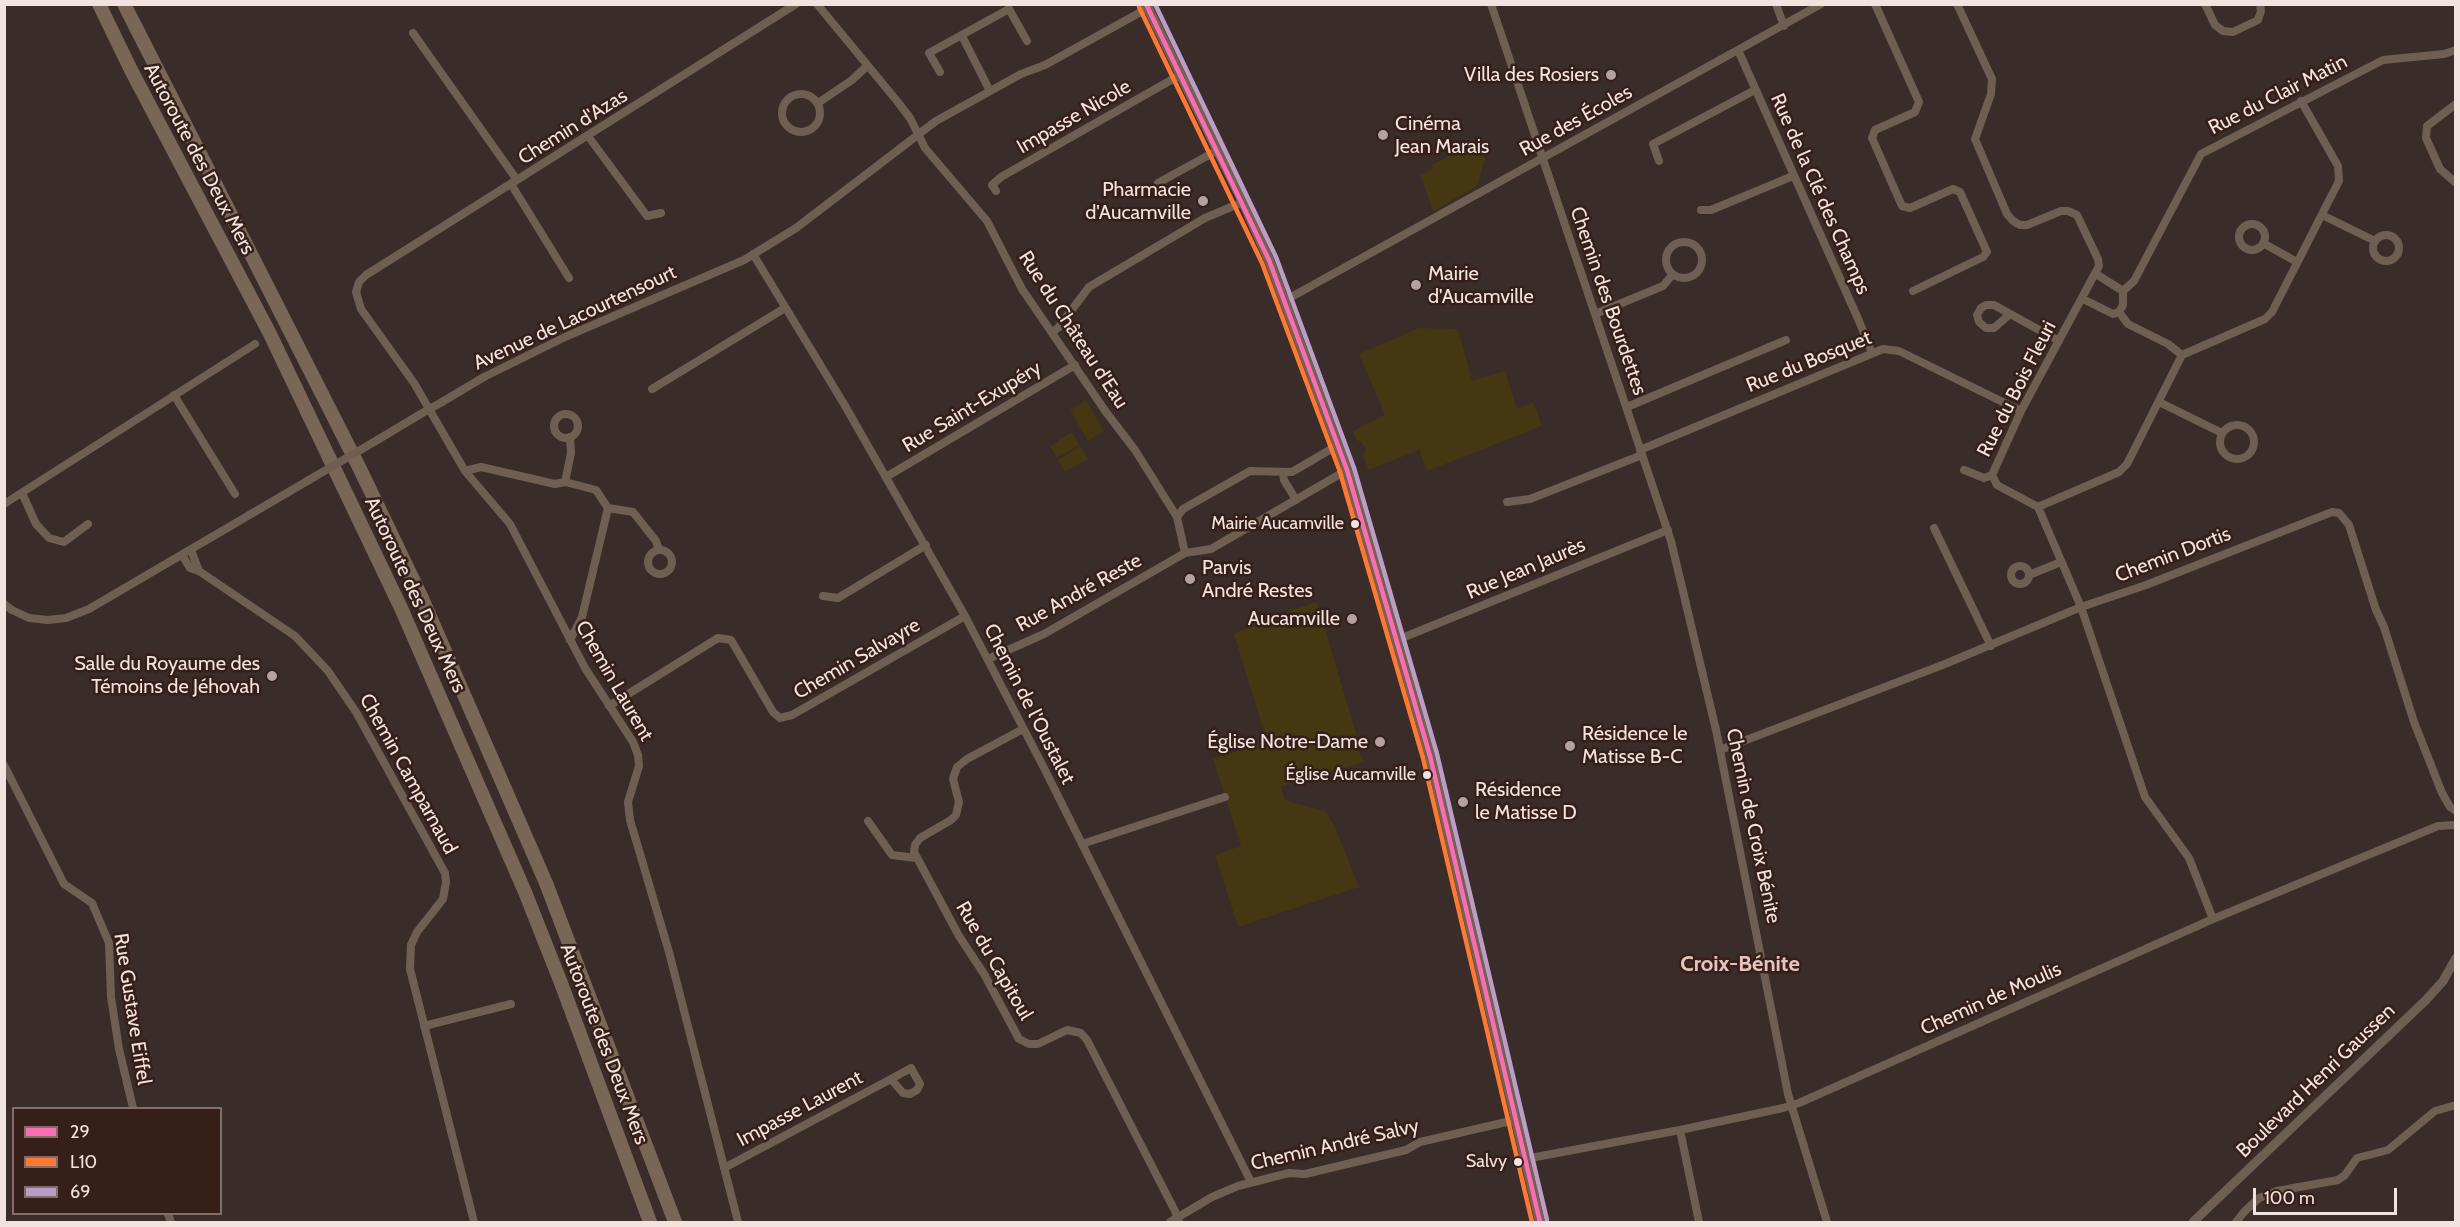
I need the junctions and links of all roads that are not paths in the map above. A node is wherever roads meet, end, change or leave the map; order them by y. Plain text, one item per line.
1 (99, 4) edge
2 (124, 4) edge
3 (796, 4) edge
4 (817, 4) edge
5 (1491, 4) edge
6 (1776, 4) edge
7 (1821, 4) edge
8 (1875, 4) edge
9 (1957, 4) edge
10 (2205, 4) edge
11 (2260, 4) edge
12 (1147, 6) edge
13 (1784, 26) junction
14 (413, 33) dead end
15 (962, 36) junction
16 (1027, 41) dead end
17 (1738, 50) junction
18 (2456, 50) edge
19 (867, 66) junction
20 (940, 72) dead end
21 (1180, 75) junction
22 (1755, 90) junction
23 (990, 91) junction
24 (2301, 101) junction
25 (818, 103) junction
26 (2456, 104) edge
27 (918, 133) junction
28 (588, 136) junction
29 (1218, 150) junction
30 (1542, 158) junction
31 (1659, 160) dead end
32 (1793, 176) junction
33 (514, 182) junction
34 (1158, 183) dead end
35 (2456, 183) edge
36 (996, 191) dead end
37 (1243, 202) junction
38 (1701, 210) dead end
39 (661, 213) dead end
40 (2322, 215) junction
41 (2375, 242) dead end
42 (2263, 243) dead end
43 (753, 254) junction
44 (2297, 262) junction
45 (2096, 274) junction
46 (1672, 275) junction
47 (366, 276) joint
48 (569, 278) dead end
49 (1913, 291) dead end
50 (2122, 291) junction
51 (2083, 299) junction
52 (1284, 301) junction
53 (785, 308) junction
54 (2119, 312) junction
55 (1595, 314) junction
56 (2010, 314) dead end
57 (1052, 332) junction
58 (1786, 340) dead end
59 (2059, 341) junction
60 (255, 344) dead end
61 (1872, 353) junction
62 (2182, 355) junction
63 (1075, 365) junction
64 (652, 389) dead end
65 (174, 395) junction
66 (2159, 402) junction
67 (1627, 407) junction
68 (2021, 411) junction
69 (2222, 433) junction
70 (570, 437) dead end
71 (1338, 445) junction
72 (1641, 452) junction
73 (1347, 470) junction
74 (1964, 470) dead end
75 (465, 471) junction
76 (1283, 473) junction
77 (1992, 475) junction
78 (886, 477) junction
79 (566, 482) junction
80 (22, 493) junction
81 (235, 494) dead end
82 (1296, 500) junction
83 (1507, 502) dead end
84 (4, 504) edge
85 (2038, 507) junction
86 (608, 508) junction
87 (1177, 517) junction
88 (88, 524) dead end
89 (1934, 528) dead end
90 (1668, 530) junction
91 (926, 545) junction
92 (191, 549) junction
93 (658, 549) dead end
94 (1185, 553) junction
95 (182, 555) junction
96 (2061, 562) junction
97 (199, 571) junction
98 (2030, 574) dead end
99 (823, 596) dead end
100 (4, 604) edge
101 (2081, 607) junction
102 (1689, 610) joint
103 (965, 616) junction
104 (570, 640) junction
105 (1397, 640) junction
106 (1991, 645) junction
107 (988, 659) junction
108 (609, 706) junction
109 (1023, 729) junction
110 (1720, 750) junction
111 (4, 765) edge
112 (1226, 797) dead end
113 (2456, 810) edge
114 (868, 821) dead end
115 (2456, 825) edge
116 (1082, 844) junction
117 (916, 858) junction
118 (2213, 919) junction
119 (2456, 958) edge
120 (511, 1004) dead end
121 (423, 1026) junction
122 (891, 1079) dead end
123 (2456, 1105) edge
124 (1791, 1106) junction
125 (133, 1107) edge
126 (1515, 1120) junction
127 (1680, 1130) junction
128 (1525, 1159) junction
129 (724, 1168) junction
130 (1251, 1182) junction
131 (1176, 1221) edge
132 (474, 1222) edge
133 (650, 1222) edge
134 (675, 1222) edge
135 (738, 1222) edge
136 (1540, 1222) edge
137 (1699, 1222) edge
138 (1827, 1222) edge
139 (2193, 1222) edge
140 (2236, 1222) edge

1 - 133 highway, Autoroute des Deux Mers
2 - 134 highway, Autoroute des Deux Mers
3 - 28 street, Chemin d'Azas
4 - 19 street, Rue du Château d'Eau
5 - 30 street, Chemin des Bourdettes
6 - 13 street
7 - 13 street, Rue des Écoles
8 - 49 street
9 - 45 street
10 - 11 street
12 - 21 main road
12 - 23 street, Avenue de Lacourtensourt
13 - 17 street, Rue des Écoles
14 - 33 street
15 - 16 street
15 - 20 street
15 - 23 street
17 - 22 street, Rue de la Clé des Champs
17 - 30 street, Rue des Écoles
18 - 24 street, Rue du Clair Matin
19 - 25 street
19 - 27 street, Rue du Château d'Eau
21 - 29 main road
21 - 36 street, Impasse Nicole
22 - 31 street
22 - 32 street, Rue de la Clé des Champs
23 - 27 street, Avenue de Lacourtensourt
24 - 40 street
24 - 50 street, Rue du Clair Matin
25 - 25 street
26 - 35 street
27 - 43 street, Avenue de Lacourtensourt
27 - 57 street, Rue du Château d'Eau
28 - 33 street, Chemin d'Azas
28 - 39 street
29 - 34 street
29 - 37 main road
30 - 52 street, Rue des Écoles
30 - 55 street, Chemin des Bourdettes
32 - 38 street
32 - 61 street, Rue de la Clé des Champs
33 - 47 street, Chemin d'Azas
33 - 48 street
37 - 52 main road
37 - 57 street
40 - 41 street
40 - 44 street
42 - 44 street
43 - 53 street, Chemin de l'Oustalet
43 - 92 street, Avenue de Lacourtensourt, bridge
44 - 62 street
45 - 50 street
45 - 51 street, Rue du Bois Fleuri
46 - 46 street
46 - 55 street
47 - 75 street, Chemin Laurent
50 - 54 street
51 - 54 street
51 - 59 street, Rue du Bois Fleuri
52 - 71 main road
53 - 64 street
53 - 78 street, Chemin de l'Oustalet
54 - 62 street
55 - 67 street, Chemin des Bourdettes
56 - 59 street
57 - 63 street, Rue du Château d'Eau
58 - 67 street
59 - 68 street, Rue du Bois Fleuri
60 - 65 street
61 - 68 street, Rue du Bosquet
61 - 72 street, Rue du Bosquet
62 - 66 street
63 - 78 street, Rue Saint-Exupéry
63 - 87 street, Rue du Château d'Eau
65 - 80 street
65 - 81 street
66 - 69 street
66 - 85 street
67 - 72 street, Chemin des Bourdettes
68 - 77 street, Rue du Bois Fleuri
69 - 69 street
70 - 79 street
71 - 73 main road
71 - 76 street
72 - 83 street, Rue du Bosquet
72 - 90 street, Chemin des Bourdettes
73 - 82 street, Rue André Reste
73 - 105 main road
74 - 77 street
75 - 79 street
75 - 104 street, Chemin Laurent
76 - 82 street
76 - 87 street
77 - 85 street, Rue du Bois Fleuri
78 - 91 street, Chemin de l'Oustalet
79 - 86 street
80 - 84 street
80 - 88 street
82 - 94 street, Rue André Reste
85 - 96 street
86 - 93 street
86 - 104 street
87 - 94 street, Rue du Château d'Eau
89 - 106 street
90 - 102 street, Chemin des Bourdettes
90 - 105 street, Rue Jean Jaurès
91 - 99 street
91 - 103 street, Chemin de l'Oustalet
92 - 95 street, Avenue de Lacourtensourt
92 - 97 street
94 - 107 street, Rue André Reste
95 - 97 street, Chemin Camparnaud
95 - 100 street, Avenue de Lacourtensourt
96 - 98 street
96 - 101 street
97 - 121 street, Chemin Camparnaud
101 - 106 street, Chemin Dortis
101 - 113 street, Chemin Dortis
101 - 118 street
102 - 110 street, Chemin de Croix Bénite
103 - 107 street, Chemin de l'Oustalet
103 - 108 street, Chemin Salvayre
104 - 108 street, Chemin Laurent
105 - 126 main road
106 - 110 street, Chemin Dortis
107 - 109 street, Chemin de l'Oustalet
108 - 129 street, Chemin Laurent
109 - 116 street, Chemin de l'Oustalet
109 - 117 street
110 - 124 street, Chemin de Croix Bénite
111 - 125 street, Rue Gustave Eiffel
112 - 116 street
114 - 117 street
115 - 118 street, Chemin de Moulis
116 - 130 street, Chemin de l'Oustalet
117 - 131 street, Rue du Capitoul
118 - 124 street, Chemin de Moulis
119 - 139 street, Boulevard Henri Gaussen
120 - 121 street
121 - 132 street, Chemin Camparnaud
122 - 129 street, Impasse Laurent
123 - 140 street
124 - 127 street, Chemin de Moulis
124 - 138 street, Chemin de Croix Bénite
126 - 128 main road
126 - 130 street, Chemin André Salvy
127 - 128 street, Chemin de Moulis
127 - 137 street
128 - 136 main road
129 - 135 street, Chemin Laurent
130 - 131 street, Chemin André Salvy

